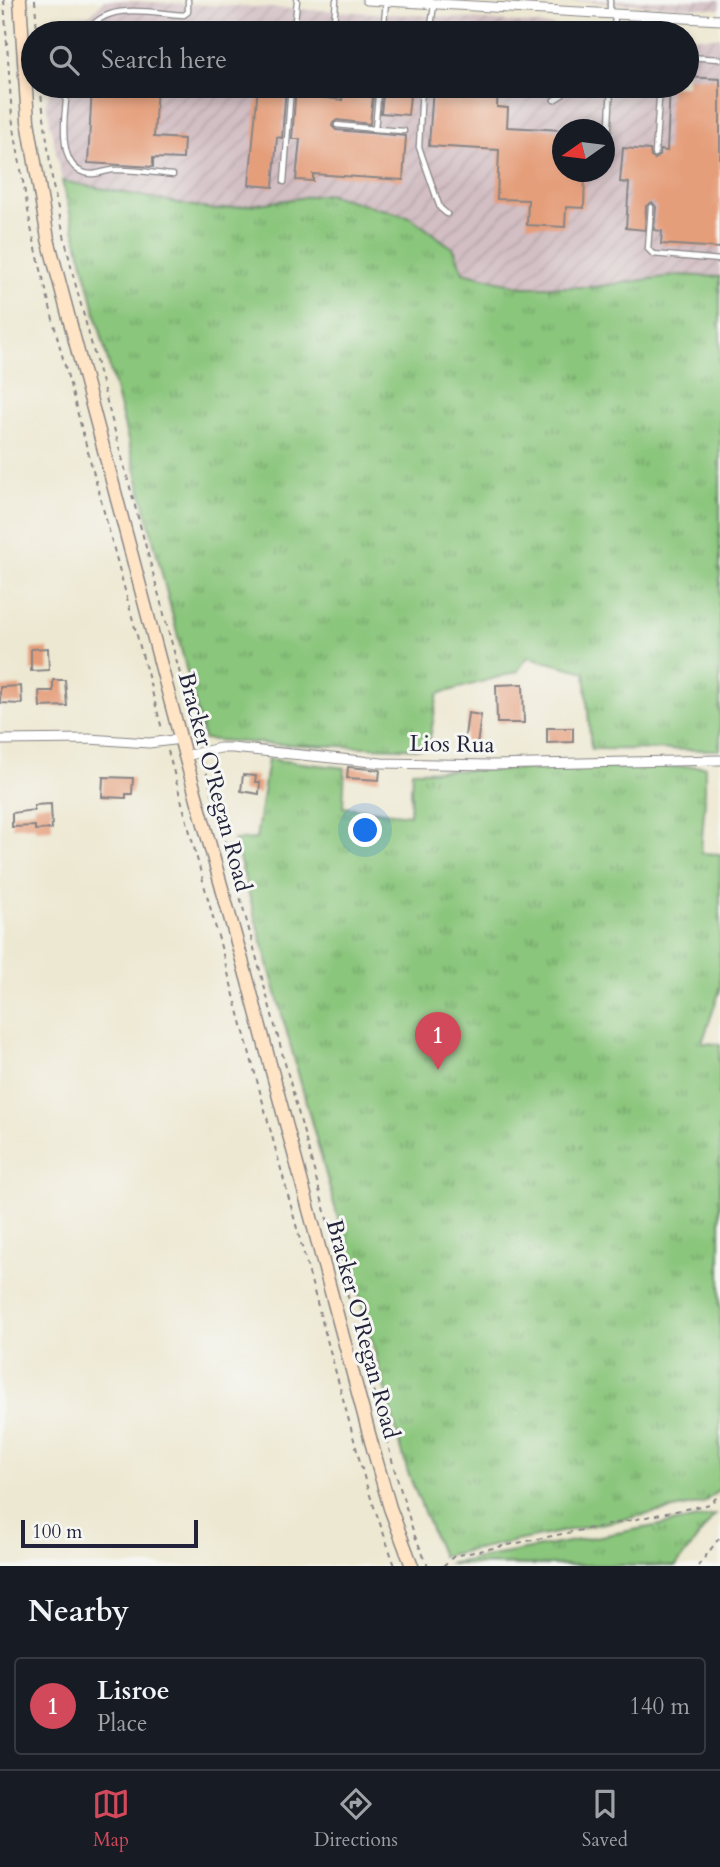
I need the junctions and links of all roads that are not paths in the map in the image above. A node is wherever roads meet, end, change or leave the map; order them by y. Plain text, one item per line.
1 (20, 0) edge
2 (188, 0) edge
3 (297, 0) edge
4 (336, 0) edge
5 (367, 0) edge
6 (610, 0) edge
7 (386, 1) edge
8 (447, 3) edge
9 (434, 4) junction
10 (612, 13) junction
11 (663, 16) junction
12 (720, 20) edge
13 (21, 21) edge
14 (97, 21) edge
15 (295, 21) edge
16 (334, 21) edge
17 (384, 21) edge
18 (432, 21) edge
19 (613, 21) edge
20 (663, 21) edge
21 (699, 58) edge
22 (720, 59) edge
23 (26, 98) edge
24 (67, 98) edge
25 (290, 98) edge
26 (378, 98) edge
27 (421, 98) edge
28 (557, 98) edge
29 (610, 98) edge
30 (659, 98) edge
31 (554, 100) dead end
32 (609, 119) edge
33 (337, 125) dead end
34 (375, 128) junction
35 (404, 131) dead end
36 (655, 154) dead end
37 (173, 175) dead end
38 (284, 181) dead end
39 (651, 207) dead end
40 (447, 214) dead end
41 (720, 260) edge
42 (181, 739) junction
43 (0, 740) edge
44 (185, 756) junction
45 (720, 760) edge
46 (412, 1566) edge

1 - 13 main road, Bracker O'Regan Road
2 - 14 lane
3 - 15 lane
4 - 16 lane
5 - 7 street
6 - 10 lane
7 - 9 street
7 - 17 lane
8 - 9 street
8 - 10 street
9 - 18 lane
10 - 11 street
10 - 19 lane
11 - 12 street
11 - 20 lane
21 - 22 lane
23 - 42 main road, Bracker O'Regan Road
24 - 37 lane
25 - 38 lane
26 - 34 lane
27 - 40 lane
28 - 31 lane
29 - 32 lane
30 - 36 lane
33 - 34 lane
34 - 35 lane
39 - 41 lane
42 - 43 street
42 - 44 main road, Bracker O'Regan Road
44 - 45 street, Lios Rua
44 - 46 main road, Bracker O'Regan Road

